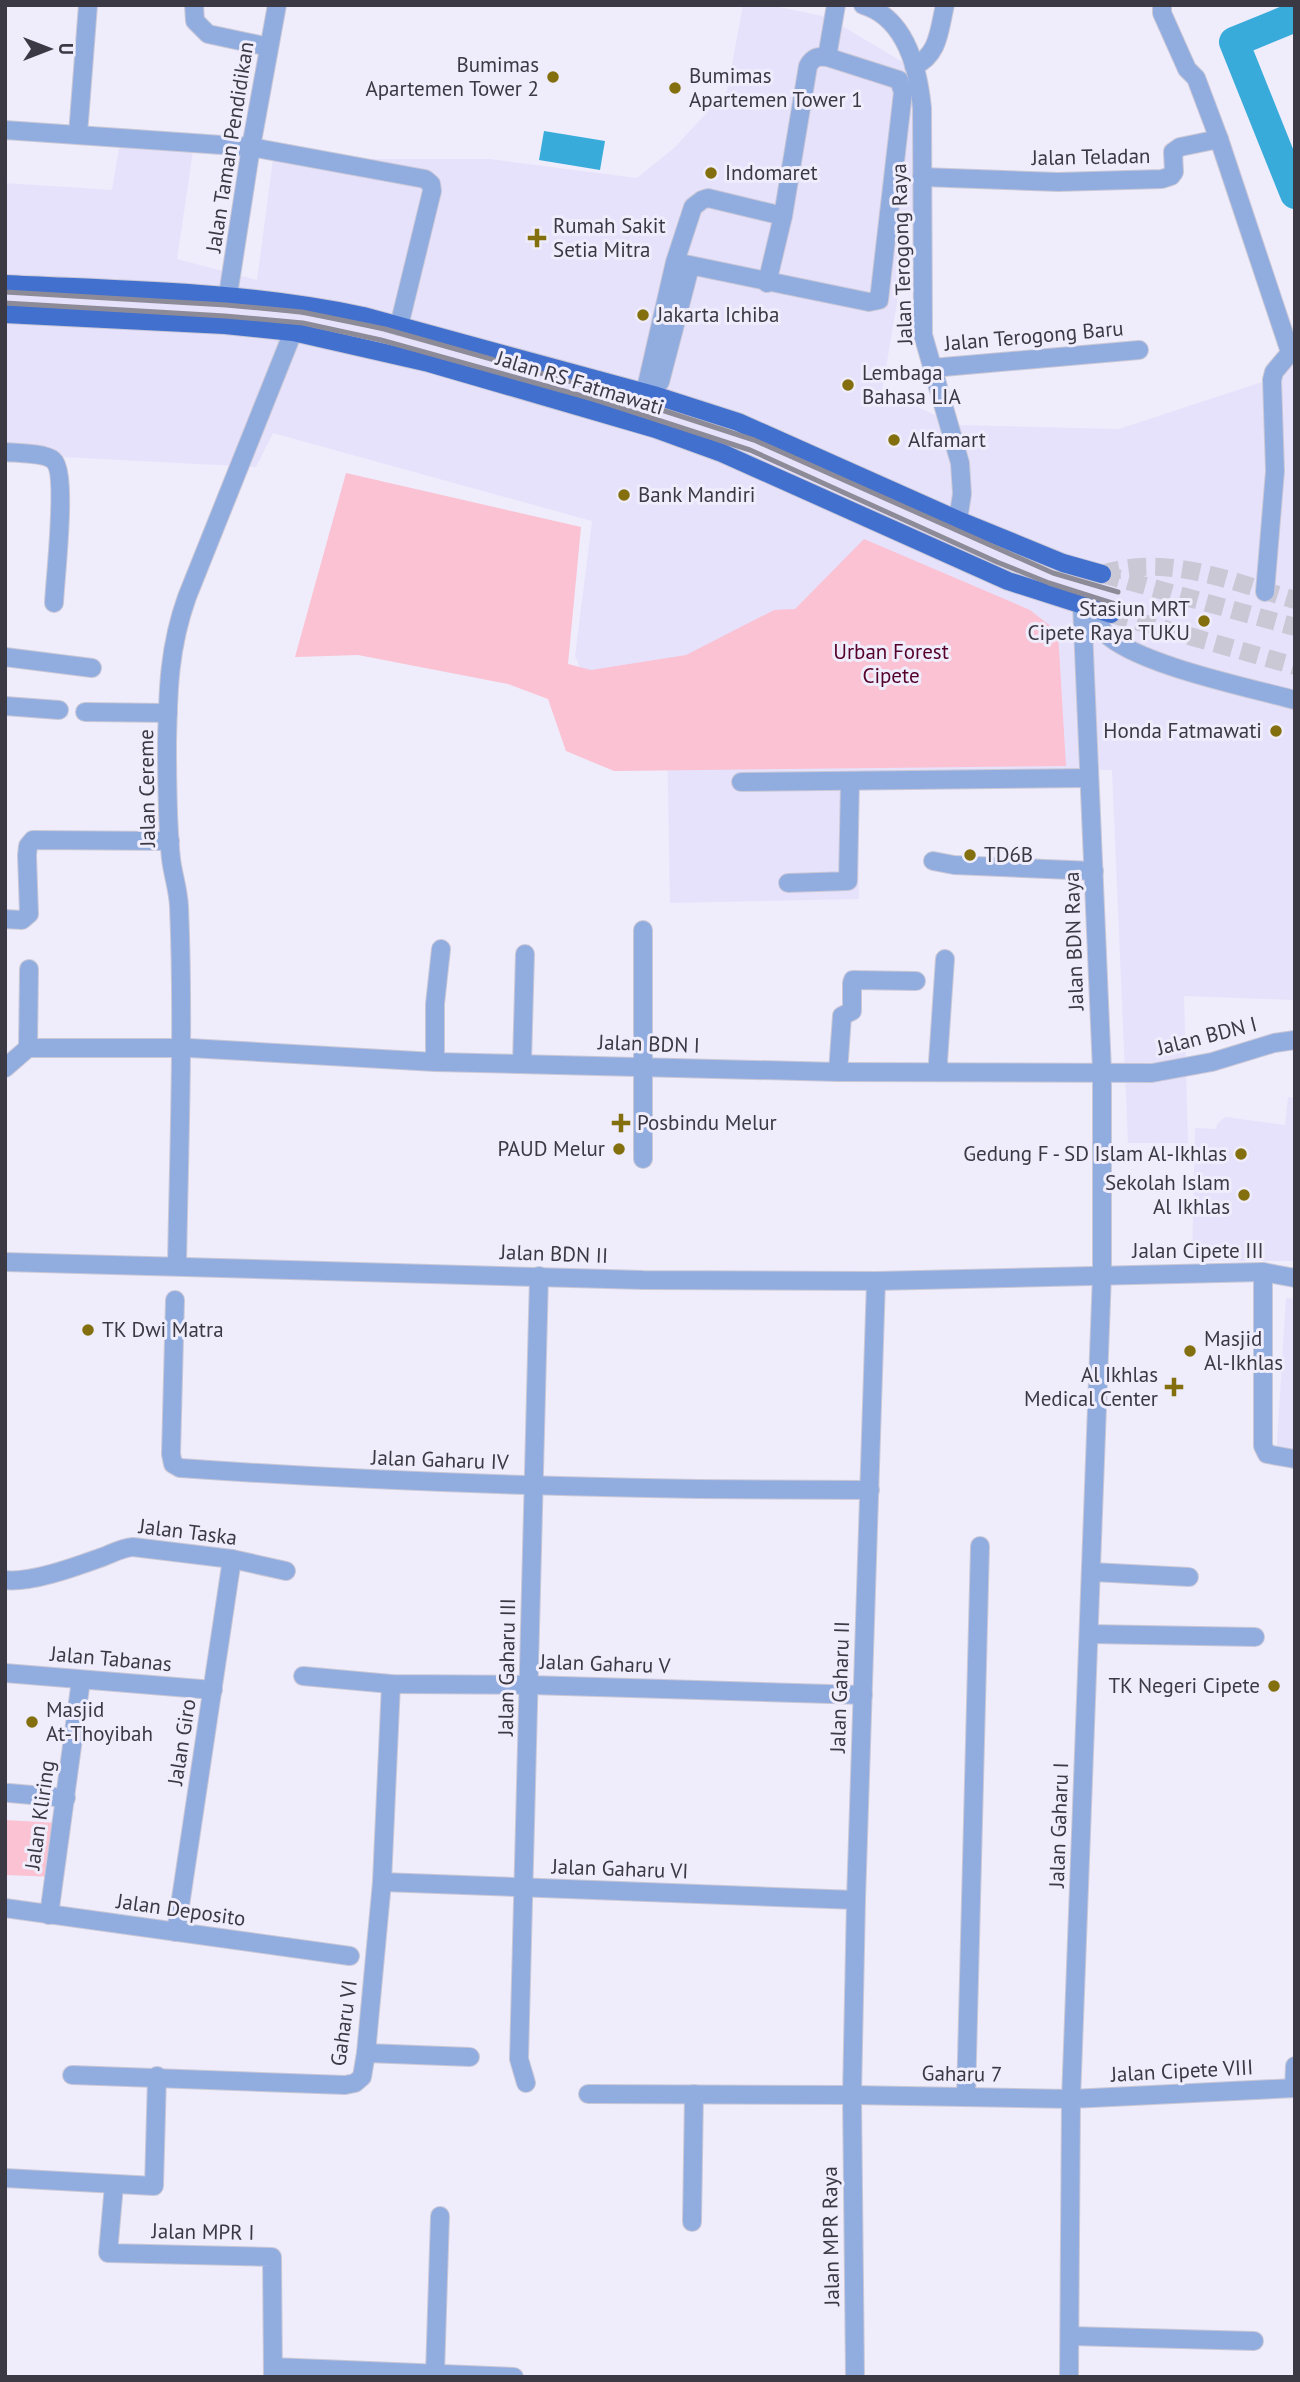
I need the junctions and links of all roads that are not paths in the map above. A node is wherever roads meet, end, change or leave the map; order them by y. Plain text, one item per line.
1 (194, 5) edge
2 (278, 5) edge
3 (825, 5) edge
4 (836, 5) edge
5 (863, 5) edge
6 (945, 5) edge
7 (1162, 5) edge
8 (83, 6) edge
9 (269, 47) junction
10 (822, 57) junction
11 (914, 66) junction
12 (5, 130) edge
13 (78, 134) junction
14 (1219, 139) junction
15 (251, 146) junction
16 (922, 177) junction
17 (783, 216) junction
18 (683, 265) junction
19 (768, 283) junction
20 (5, 284) edge
21 (104, 289) junction
22 (228, 295) junction
23 (5, 314) edge
24 (102, 319) junction
25 (399, 326) junction
26 (293, 332) junction
27 (1292, 349) edge
28 (1139, 351) dead end
29 (932, 368) junction
30 (651, 394) junction
31 (5, 452) edge
32 (958, 520) junction
33 (1102, 574) dead end
34 (1265, 592) dead end
35 (54, 603) dead end
36 (1087, 607) junction
37 (1111, 614) tunnel mouth
38 (5, 657) edge
39 (92, 668) dead end
40 (1295, 700) edge
41 (5, 706) edge
42 (59, 710) dead end
43 (85, 712) dead end
44 (168, 713) junction
45 (1089, 778) junction
46 (850, 781) junction
47 (741, 782) dead end
48 (170, 841) junction
49 (933, 861) dead end
50 (1094, 871) junction
51 (788, 883) dead end
52 (5, 919) edge
53 (643, 930) dead end
54 (441, 949) dead end
55 (525, 954) dead end
56 (945, 959) dead end
57 (29, 969) dead end
58 (916, 981) dead end
59 (1295, 1040) edge
60 (28, 1048) junction
61 (181, 1048) junction
62 (435, 1062) junction
63 (522, 1062) junction
64 (644, 1067) junction
65 (5, 1068) edge
66 (940, 1071) junction
67 (1102, 1071) junction
68 (838, 1072) junction
69 (643, 1158) dead end
70 (5, 1262) edge
71 (177, 1266) junction
72 (1263, 1272) junction
73 (1102, 1274) junction
74 (539, 1276) junction
75 (1295, 1278) edge
76 (876, 1281) junction
77 (175, 1300) dead end
78 (1295, 1459) edge
79 (534, 1486) junction
80 (870, 1490) junction
81 (980, 1546) dead end
82 (232, 1559) junction
83 (286, 1571) dead end
84 (1092, 1572) junction
85 (1189, 1577) dead end
86 (5, 1580) edge
87 (1089, 1634) junction
88 (1255, 1637) dead end
89 (5, 1673) edge
90 (303, 1676) dead end
91 (81, 1680) junction
92 (391, 1684) junction
93 (530, 1685) junction
94 (213, 1690) junction
95 (863, 1695) junction
96 (9, 1793) dead end
97 (66, 1798) junction
98 (382, 1882) junction
99 (525, 1888) junction
100 (856, 1900) junction
101 (5, 1908) edge
102 (49, 1915) junction
103 (176, 1932) junction
104 (350, 1956) dead end
105 (366, 2053) junction
106 (470, 2057) dead end
107 (1295, 2066) edge
108 (72, 2075) dead end
109 (157, 2076) junction
110 (526, 2083) dead end
111 (1294, 2088) edge
112 (588, 2094) dead end
113 (694, 2094) junction
114 (852, 2095) junction
115 (966, 2097) junction
116 (1071, 2099) junction
117 (5, 2178) edge
118 (114, 2185) junction
119 (440, 2216) dead end
120 (692, 2222) dead end
121 (1070, 2336) junction
122 (1254, 2341) dead end
123 (273, 2372) edge
124 (384, 2374) edge
125 (435, 2374) junction
126 (514, 2377) edge
127 (855, 2377) edge
128 (1069, 2377) edge

1 - 9 street
2 - 9 street, Jalan Taman Pendidikan
3 - 10 street
4 - 10 street
5 - 11 street, Jalan Terogong Raya
6 - 11 street
7 - 14 street
8 - 13 street
9 - 15 street, Jalan Taman Pendidikan
10 - 17 street
10 - 19 street
11 - 16 street, Jalan Terogong Raya
12 - 13 street
13 - 15 street
14 - 16 street, Jalan Teladan
14 - 27 street
15 - 22 street, Jalan Taman Pendidikan
15 - 25 street
16 - 29 street, Jalan Terogong Raya
17 - 18 street
17 - 19 street
18 - 19 street
18 - 30 street
20 - 21 main road, Jalan RS Fatmawati
21 - 22 main road, Jalan RS Fatmawati
21 - 24 main road
22 - 25 main road, Jalan RS Fatmawati
23 - 24 main road, Jalan RS Fatmawati
24 - 26 main road, Jalan RS Fatmawati
25 - 30 main road, Jalan RS Fatmawati
26 - 36 main road, Jalan RS Fatmawati
26 - 44 street, Jalan Cereme
27 - 34 street
28 - 29 street, Jalan Terogong Baru
29 - 32 street, Jalan Terogong Raya
30 - 32 main road, Jalan RS Fatmawati
31 - 35 street
32 - 33 main road, Jalan RS Fatmawati
36 - 37 main road, Jalan RS Fatmawati
36 - 40 street
36 - 45 street, Jalan BDN Raya
38 - 39 street
41 - 42 street
43 - 44 street
44 - 48 street, Jalan Cereme
45 - 46 street
45 - 50 street, Jalan BDN Raya
46 - 47 street
46 - 51 street
48 - 52 street
48 - 61 street, Jalan Cereme
49 - 50 street
50 - 67 street, Jalan BDN Raya
53 - 64 street
54 - 62 street
55 - 63 street
56 - 66 street
57 - 60 street
58 - 68 street
59 - 67 street, Jalan BDN I
60 - 61 street, Jalan BDN I
60 - 65 street
61 - 62 street, Jalan BDN I
61 - 71 street, Jalan Cereme
62 - 63 street, Jalan BDN I
63 - 64 street, Jalan BDN I
64 - 68 street, Jalan BDN I
64 - 69 street
66 - 67 street, Jalan BDN I
66 - 68 street, Jalan BDN I
67 - 73 street, Jalan BDN Raya
70 - 71 street, Jalan BDN II
71 - 74 street, Jalan BDN II
72 - 73 street, Jalan Cipete III
72 - 75 street, Jalan Cipete III
72 - 78 street
73 - 76 street, Jalan BDN II
73 - 84 street, Jalan Gaharu I
74 - 76 street, Jalan BDN II
74 - 79 street, Jalan Gaharu III
76 - 80 street, Jalan Gaharu II
77 - 79 street, Jalan Gaharu IV
79 - 80 street, Jalan Gaharu IV
79 - 93 street, Jalan Gaharu III
80 - 95 street, Jalan Gaharu II
81 - 115 street
82 - 83 street, Jalan Taska
82 - 86 street, Jalan Taska
82 - 94 street, Jalan Giro
84 - 85 street
84 - 87 street, Jalan Gaharu I
87 - 88 street
87 - 116 street, Jalan Gaharu I
89 - 91 street, Jalan Tabanas
90 - 92 street, Jalan Gaharu V
91 - 94 street, Jalan Tabanas
91 - 97 street, Jalan Kliring
92 - 93 street, Jalan Gaharu V
92 - 98 street, Gaharu VI
93 - 95 street, Jalan Gaharu V
93 - 99 street, Jalan Gaharu III
94 - 103 street, Jalan Giro
95 - 100 street, Jalan Gaharu II
96 - 97 street
97 - 102 street, Jalan Kliring
98 - 99 street, Jalan Gaharu VI
98 - 105 street, Gaharu VI
99 - 100 street, Jalan Gaharu VI
99 - 110 street, Jalan Gaharu III
100 - 114 street, Jalan Gaharu II
101 - 102 street, Jalan Deposito
102 - 103 street, Jalan Deposito
103 - 104 street, Jalan Deposito
105 - 106 street
105 - 109 street, Gaharu VI
107 - 111 street
108 - 109 street, Gaharu VI
109 - 118 street
111 - 116 street, Jalan Cipete VIII
112 - 113 street, Gaharu 7
113 - 114 street, Gaharu 7
113 - 120 street
114 - 115 street, Gaharu 7
114 - 127 street, Jalan MPR Raya
115 - 116 street, Gaharu 7
116 - 121 street, Jalan Gaharu I
117 - 118 street
118 - 123 street, Jalan MPR I
119 - 125 street
121 - 122 street
121 - 128 street, Jalan Gaharu I
123 - 124 street, Jalan MPR I
124 - 125 street, Jalan MPR I
125 - 126 street, Jalan MPR I

